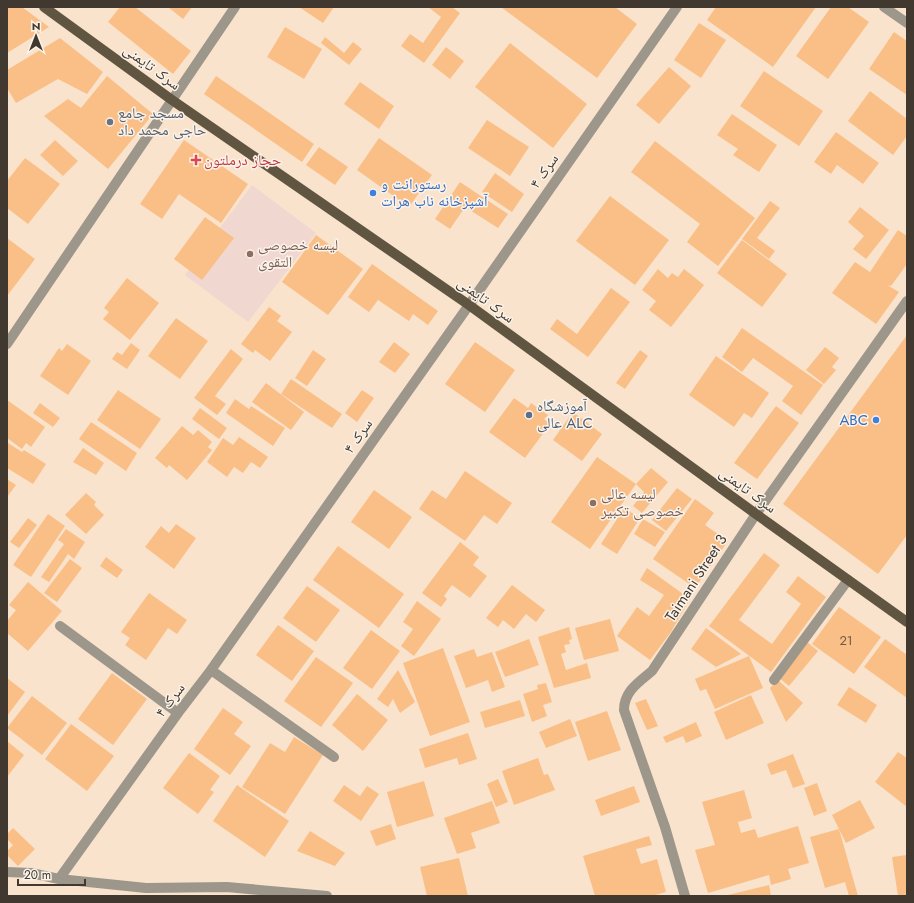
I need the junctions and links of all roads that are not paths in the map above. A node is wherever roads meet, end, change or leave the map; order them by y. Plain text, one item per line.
1 (44, 7) edge
2 (235, 7) edge
3 (677, 7) edge
4 (884, 7) edge
5 (907, 23) edge
6 (172, 100) junction
7 (907, 301) edge
8 (469, 305) junction
9 (7, 344) edge
10 (756, 514) junction
11 (848, 580) junction
12 (907, 622) edge
13 (60, 626) dead end
14 (211, 670) junction
15 (774, 680) dead end
16 (178, 713) junction
17 (334, 757) dead end
18 (7, 872) edge
19 (59, 879) junction
20 (327, 896) edge
21 (685, 896) edge

1 - 6 main road, سرک تایمنی
2 - 6 street
3 - 8 street, سرک ۴
4 - 5 street
6 - 8 main road, سرک تایمنی
6 - 9 street
7 - 10 street, Taimani Street 3
8 - 10 main road, سرک تایمنی
8 - 14 street, سرک ۴
10 - 11 main road, سرک تایمنی
10 - 21 street, Taimani Street 3
11 - 12 main road, سرک تایمنی
11 - 15 street
13 - 16 street
14 - 16 street, سرک ۴
14 - 17 street
16 - 19 street, سرک ۴
18 - 19 street
19 - 20 street

